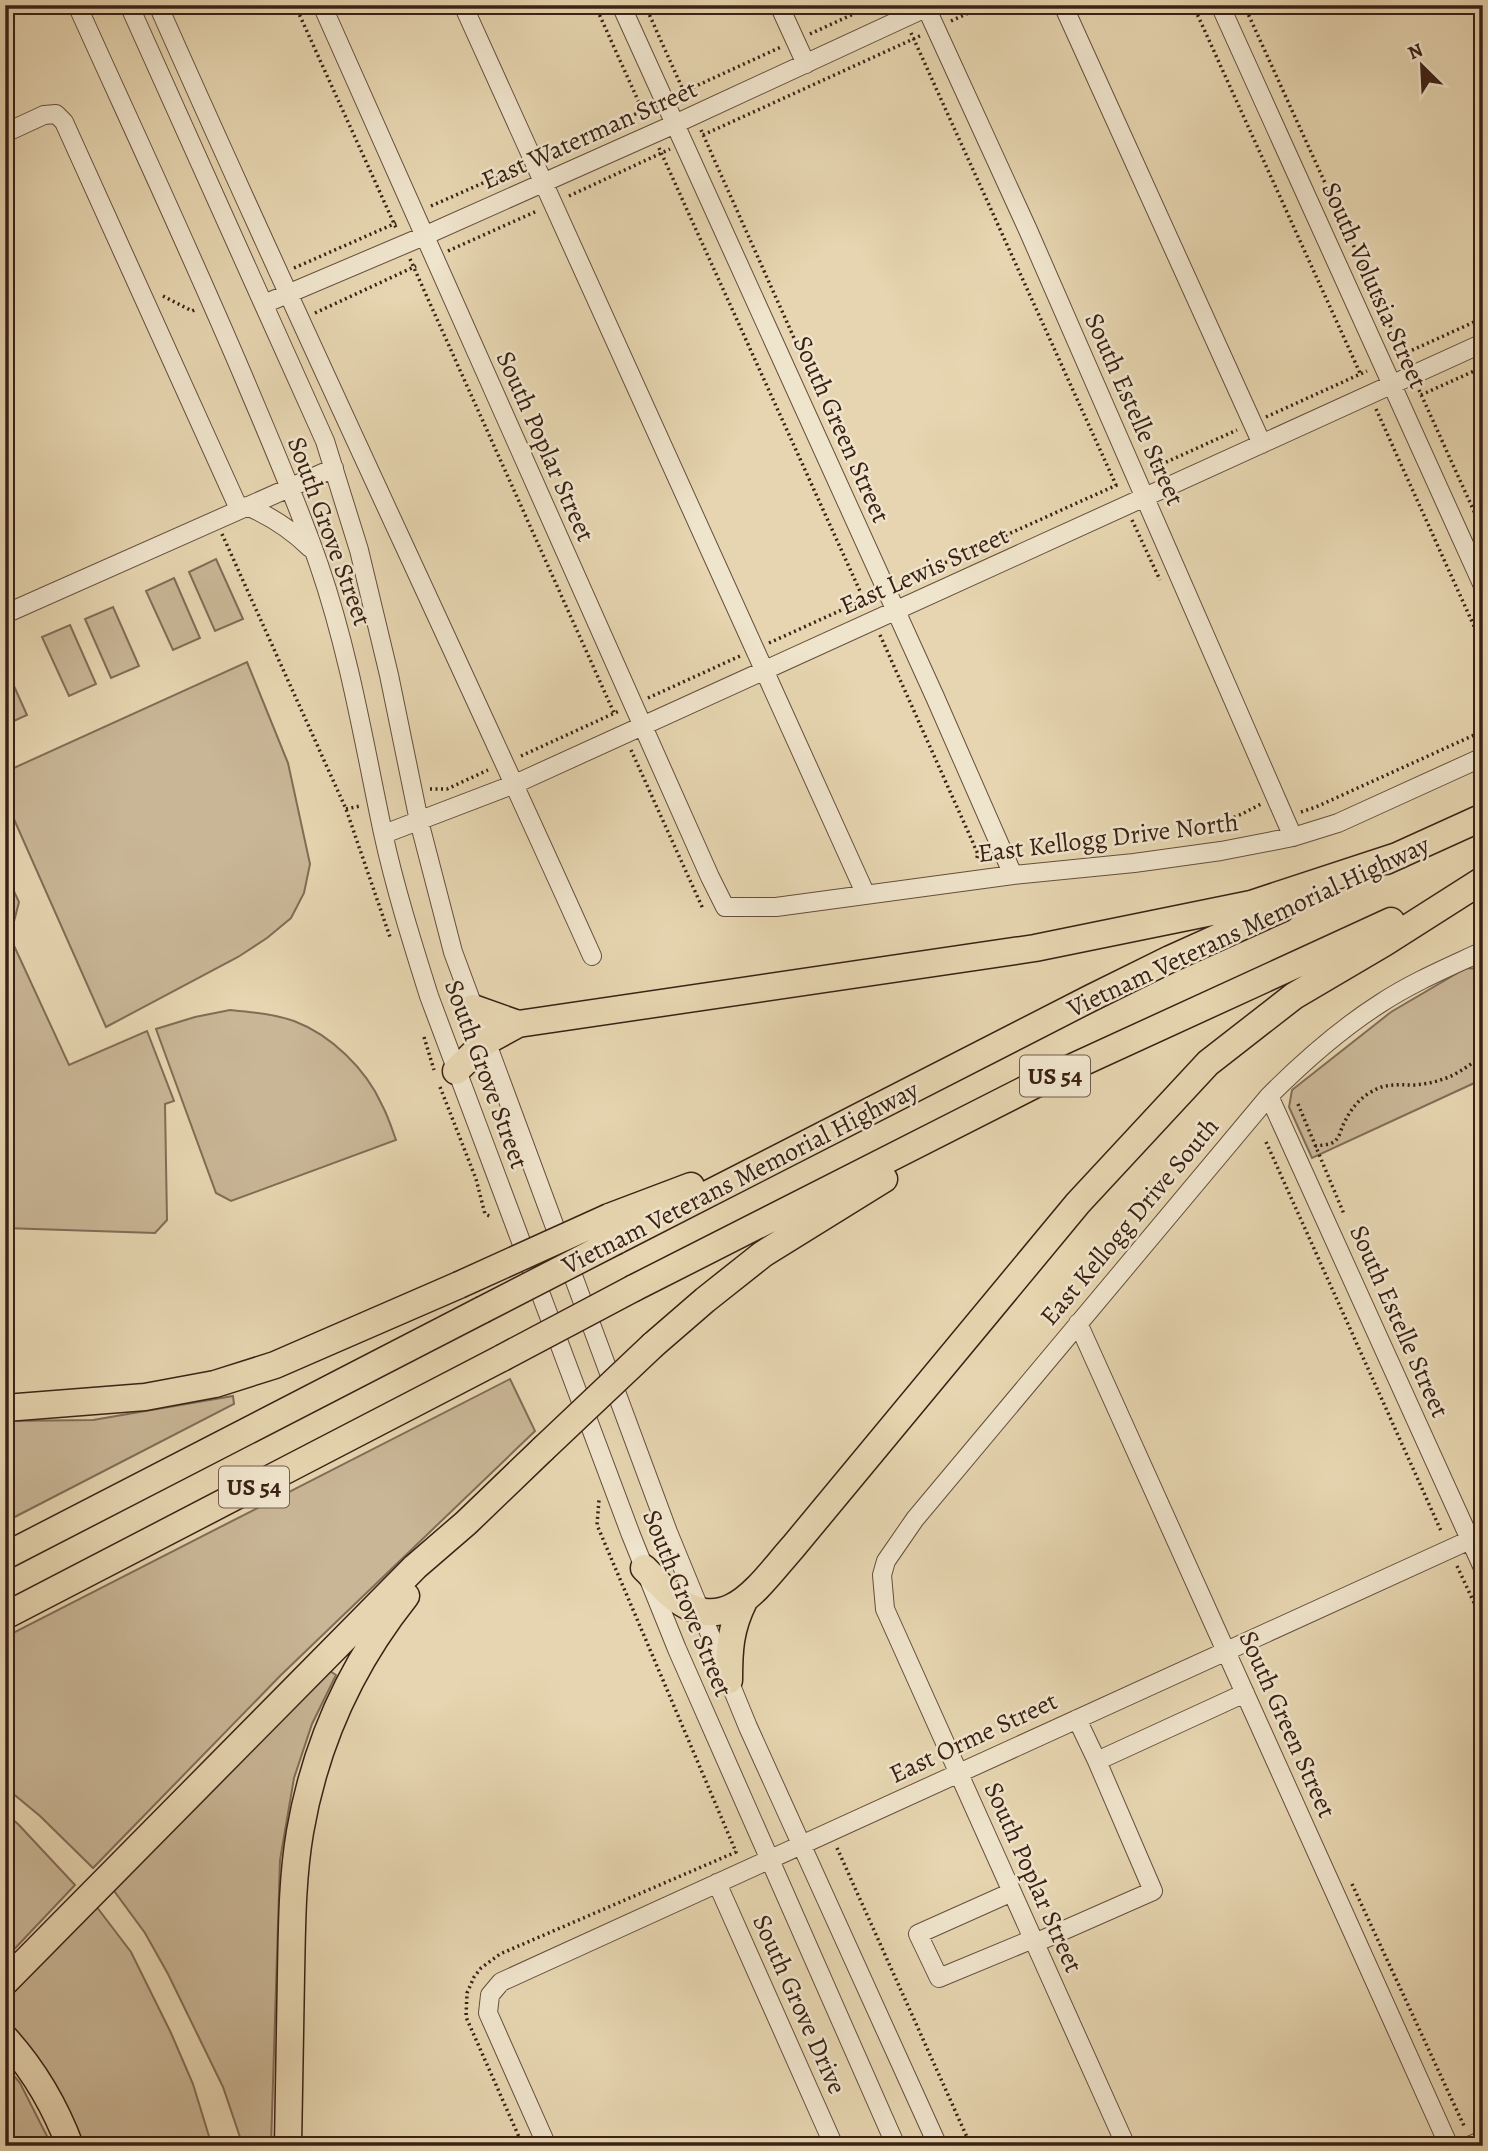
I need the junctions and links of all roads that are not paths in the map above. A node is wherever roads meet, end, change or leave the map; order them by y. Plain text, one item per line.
1 (77, 5) edge
2 (129, 5) edge
3 (158, 5) edge
4 (322, 5) edge
5 (463, 5) edge
6 (621, 5) edge
7 (779, 5) edge
8 (1063, 5) edge
9 (1220, 5) edge
10 (928, 6) edge
11 (806, 64) junction
12 (675, 124) junction
13 (5, 133) edge
14 (543, 183) junction
15 (431, 233) junction
16 (289, 293) junction
17 (264, 304) junction
18 (1483, 343) edge
19 (1391, 385) junction
20 (1262, 444) junction
21 (334, 468) junction
22 (290, 486) junction
23 (1146, 498) junction
24 (243, 508) junction
25 (314, 551) junction
26 (1483, 586) edge
27 (896, 611) junction
28 (5, 614) edge
29 (765, 671) junction
30 (651, 723) junction
31 (1483, 757) edge
32 (515, 784) junction
33 (1483, 817) edge
34 (419, 821) junction
35 (384, 834) junction
36 (1293, 837) junction
37 (1400, 855) junction
38 (1013, 875) junction
39 (1483, 880) edge
40 (866, 895) junction
41 (725, 906) joint
42 (1483, 951) edge
43 (592, 956) dead end
44 (473, 1008) junction
45 (518, 1024) junction
46 (485, 1042) junction
47 (456, 1071) junction
48 (1040, 1082) junction
49 (1269, 1096) junction
50 (612, 1229) junction
51 (1078, 1323) junction
52 (5, 1398) edge
53 (47, 1404) junction
54 (5, 1408) edge
55 (466, 1522) junction
56 (1476, 1537) edge
57 (5, 1556) edge
58 (644, 1568) junction
59 (1483, 1568) edge
60 (883, 1589) joint
61 (744, 1601) junction
62 (701, 1613) junction
63 (5, 1616) edge
64 (1226, 1651) junction
65 (729, 1680) junction
66 (1245, 1693) junction
67 (1077, 1719) junction
68 (1097, 1761) junction
69 (958, 1773) junction
70 (802, 1844) junction
71 (768, 1859) junction
72 (717, 1883) junction
73 (1012, 1892) junction
74 (1034, 1941) junction
75 (5, 1982) edge
76 (5, 2039) edge
77 (1483, 2140) edge
78 (70, 2146) edge
79 (288, 2146) edge
80 (547, 2146) edge
81 (834, 2146) edge
82 (896, 2146) edge
83 (937, 2146) edge
84 (1126, 2146) edge
85 (1449, 2146) edge
86 (1469, 2146) edge

1 - 22 street, South Grove Street
2 - 17 street, South Grove Street
3 - 16 street
4 - 15 street, South Poplar Street
5 - 14 street
6 - 12 street, South Green Street
7 - 11 street
8 - 20 street
9 - 19 street, South Volutsia Street
10 - 11 street, East Waterman Street
10 - 23 street, South Estelle Street
11 - 12 street, East Waterman Street
12 - 14 street, East Waterman Street
12 - 27 street, South Green Street
13 - 24 street
14 - 15 street, East Waterman Street
14 - 29 street
15 - 16 street, East Waterman Street
15 - 30 street, South Poplar Street
16 - 17 street, East Waterman Street
16 - 32 street
17 - 21 street, South Grove Street
18 - 19 street, East Lewis Street
19 - 20 street, East Lewis Street
19 - 26 street, South Volutsia Street
20 - 23 street, East Lewis Street
21 - 22 street
21 - 34 street, South Grove Street
22 - 24 street
22 - 25 street, South Grove Street
23 - 27 street, East Lewis Street
23 - 36 street, South Estelle Street
24 - 25 street
24 - 28 street
25 - 35 street, South Grove Street
27 - 29 street, East Lewis Street
27 - 38 street, South Green Street
29 - 30 street, East Lewis Street
29 - 40 street
30 - 32 street, East Lewis Street
30 - 41 street, South Poplar Street
31 - 36 street, East Kellogg Drive North
32 - 34 street, East Lewis Street
32 - 43 street
33 - 37 highway, Vietnam Veterans Memorial Highway / US 54
34 - 35 street, East Lewis Street
34 - 44 street, South Grove Street
35 - 47 street, South Grove Street
36 - 38 street, East Kellogg Drive North
37 - 45 highway
37 - 50 highway, Vietnam Veterans Memorial Highway / US 54
38 - 40 street, East Kellogg Drive North
39 - 48 highway, Vietnam Veterans Memorial Highway / US 54
39 - 61 highway
40 - 41 street, East Kellogg Drive North
42 - 49 street, East Kellogg Drive South
44 - 45 highway
44 - 46 street, South Grove Street
45 - 46 highway
46 - 47 highway
46 - 62 street, South Grove Street
47 - 58 street, South Grove Street
48 - 55 highway, bridge
48 - 63 highway, Vietnam Veterans Memorial Highway / US 54, bridge
49 - 51 street, East Kellogg Drive South
49 - 56 street, South Estelle Street
50 - 53 highway, bridge
50 - 57 highway, Vietnam Veterans Memorial Highway / US 54, bridge
51 - 60 street, East Kellogg Drive South
51 - 64 street, South Green Street
52 - 53 highway
53 - 54 highway
55 - 75 highway
55 - 79 highway
56 - 59 street, South Estelle Street
56 - 64 street, East Orme Street
58 - 62 highway
58 - 71 street, South Grove Street
60 - 69 street, South Poplar Street
61 - 62 highway
61 - 65 highway
62 - 65 street, South Grove Street
64 - 66 street, South Green Street
64 - 67 street, East Orme Street
65 - 70 street, South Grove Street
66 - 68 street
66 - 85 street, South Green Street
67 - 68 street
67 - 69 street, East Orme Street
68 - 74 street
69 - 70 street, East Orme Street
69 - 73 street, South Poplar Street
70 - 71 street, East Orme Street
70 - 83 street, South Grove Street
71 - 72 street, East Orme Street
71 - 82 street, South Grove Street
72 - 80 street, East Orme Street
72 - 81 street, South Grove Drive
73 - 74 street, South Poplar Street
73 - 74 street
74 - 84 street, South Poplar Street
76 - 78 highway
77 - 86 street

